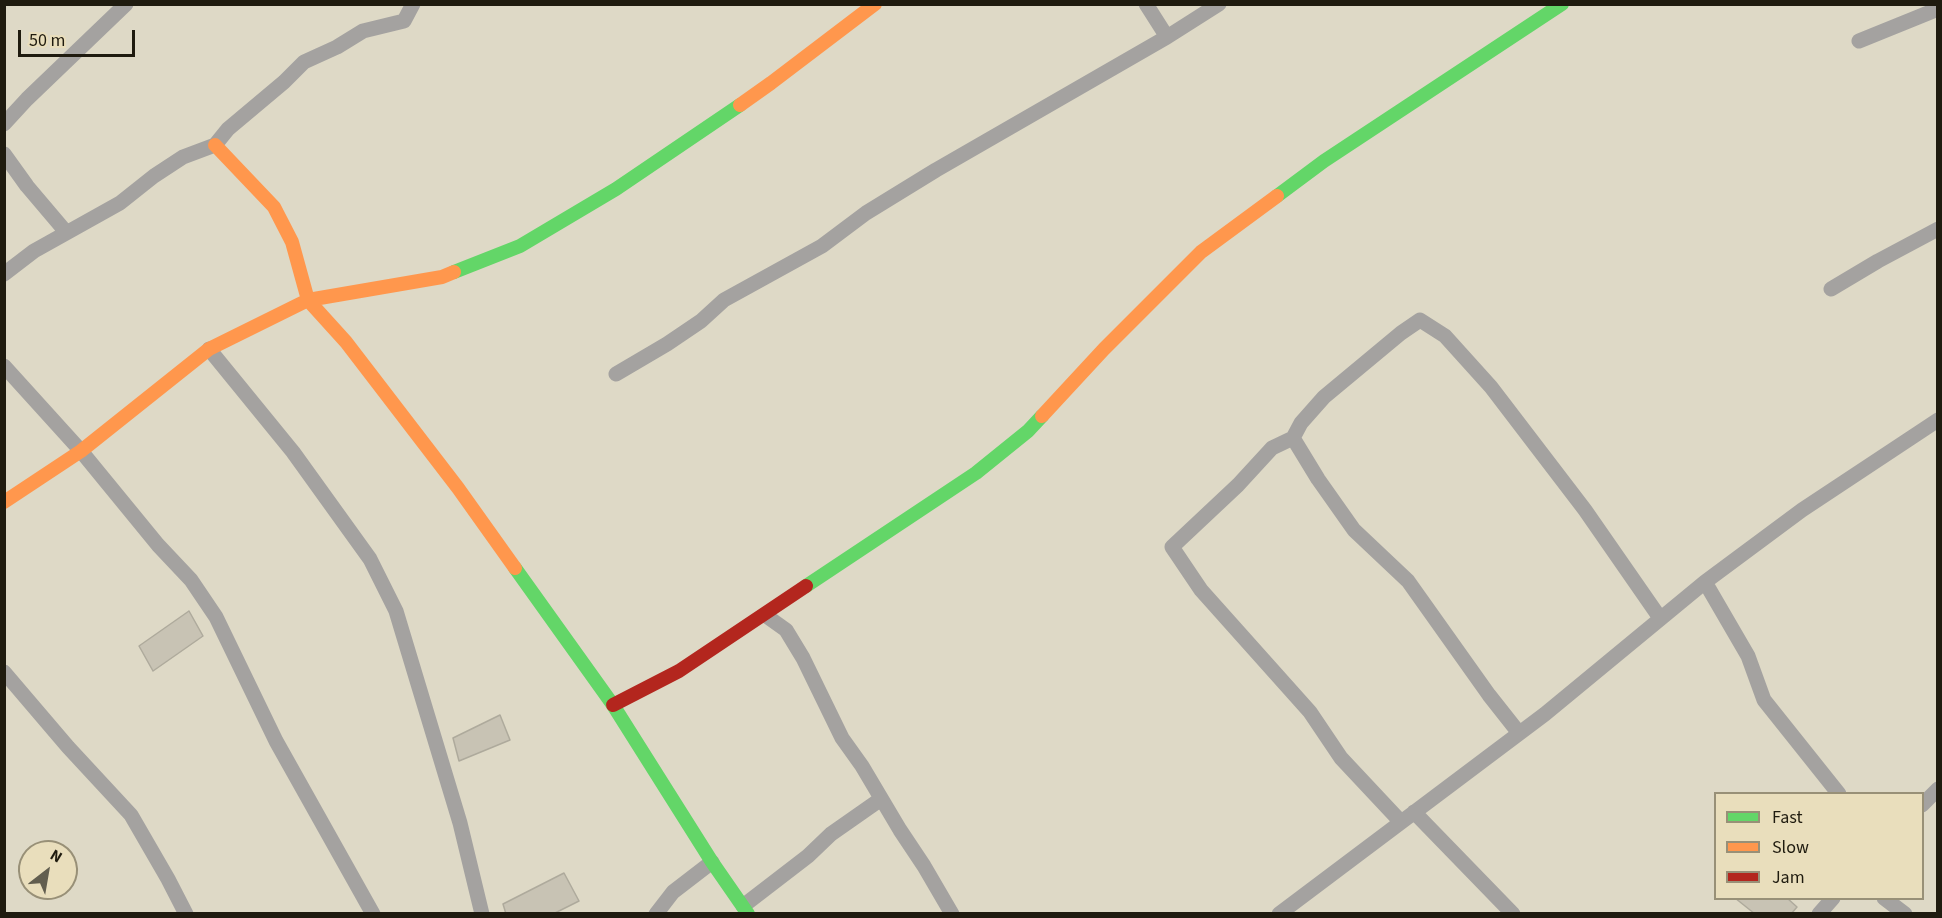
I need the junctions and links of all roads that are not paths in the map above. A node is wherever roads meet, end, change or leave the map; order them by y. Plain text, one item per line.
1 (126, 4) edge
2 (413, 4) edge
3 (875, 4) edge
4 (1146, 4) edge
5 (1219, 4) edge
6 (1562, 4) edge
7 (1938, 9) edge
8 (1167, 37) junction
9 (1859, 41) dead end
10 (4, 124) edge
11 (215, 145) junction
12 (4, 154) edge
13 (1938, 230) edge
14 (66, 232) junction
15 (4, 274) edge
16 (1831, 289) dead end
17 (308, 300) junction
18 (209, 349) junction
19 (4, 366) edge
20 (616, 374) dead end
21 (1938, 420) edge
22 (1293, 438) junction
23 (81, 451) junction
24 (4, 502) edge
25 (1705, 582) junction
26 (765, 615) junction
27 (1660, 618) junction
28 (4, 672) edge
29 (613, 705) junction
30 (1519, 733) junction
31 (1938, 789) edge
32 (1837, 792) edge
33 (881, 799) junction
34 (1924, 804) edge
35 (1414, 812) junction
36 (1401, 822) junction
37 (711, 862) junction
38 (1831, 900) edge
39 (1887, 900) edge
40 (745, 910) edge
41 (186, 914) edge
42 (373, 914) edge
43 (482, 914) edge
44 (656, 914) edge
45 (952, 914) edge
46 (1279, 914) edge
47 (1513, 914) edge
48 (1819, 914) edge
49 (1905, 914) edge

1 - 10 street
2 - 11 street
3 - 17 street
4 - 8 street
5 - 8 street
6 - 26 street
7 - 9 street
8 - 20 street
11 - 14 street
11 - 17 street
12 - 14 street
13 - 16 street
14 - 15 street
17 - 18 street
17 - 29 street
18 - 23 street
18 - 43 street
19 - 23 street
21 - 25 street
22 - 27 street
22 - 30 street
22 - 36 street
23 - 24 street
23 - 42 street
25 - 27 street
25 - 32 street
26 - 29 street
26 - 33 street
27 - 30 street
28 - 41 street
29 - 37 street
30 - 35 street
31 - 34 street
33 - 40 street
33 - 45 street
35 - 36 street
35 - 47 street
36 - 46 street
37 - 40 street
37 - 44 street
38 - 48 street
39 - 49 street

